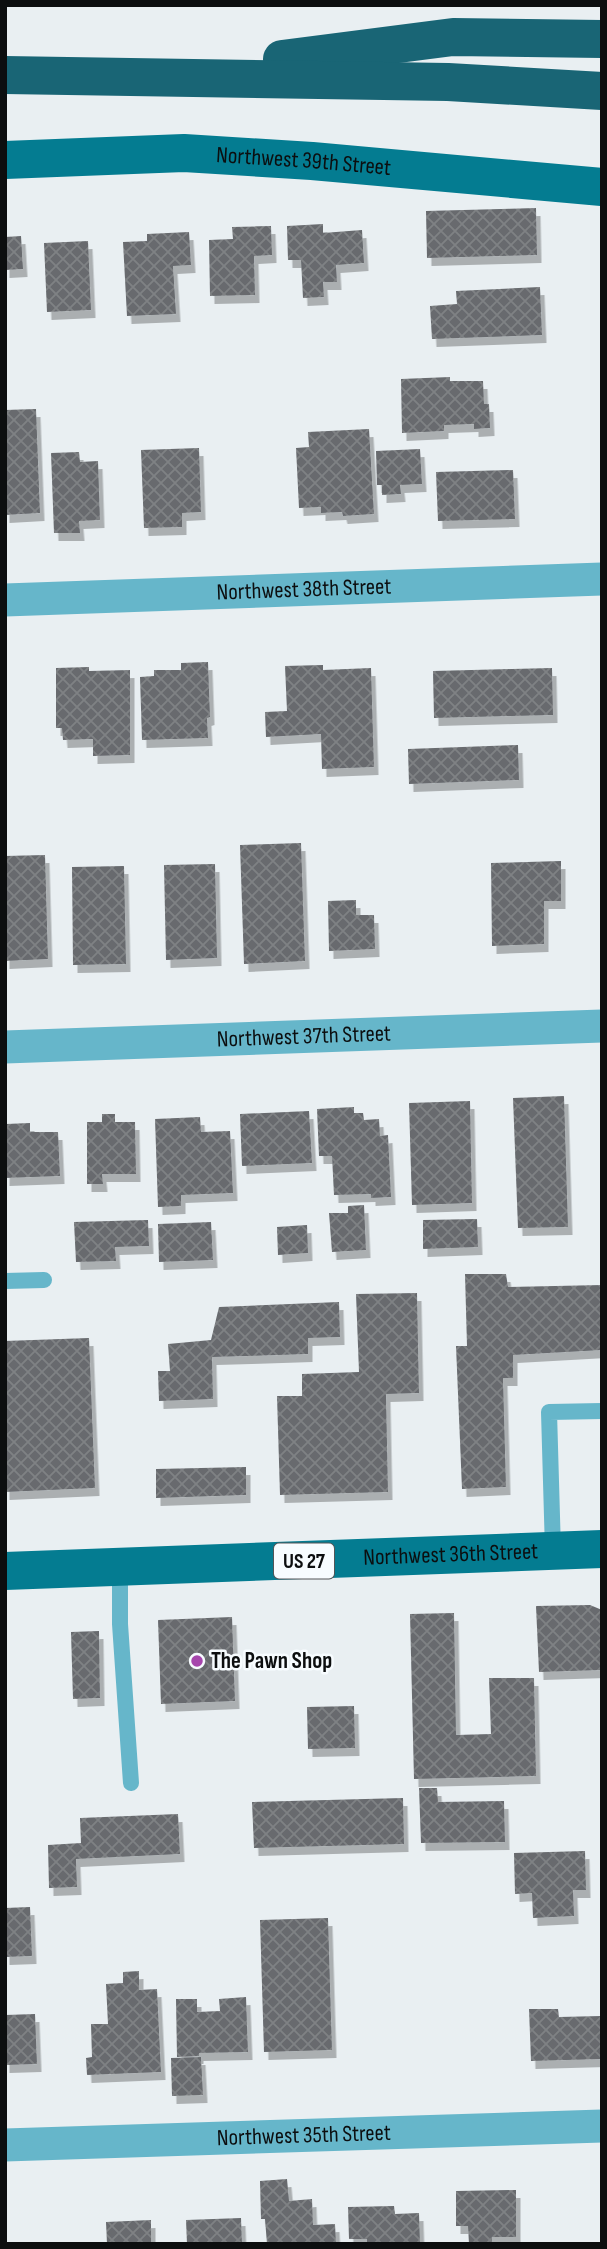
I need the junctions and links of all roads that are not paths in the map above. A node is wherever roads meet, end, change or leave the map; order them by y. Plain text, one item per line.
1 (602, 38) edge
2 (5, 75) edge
3 (141, 77) junction
4 (602, 91) edge
5 (5, 160) edge
6 (602, 187) edge
7 (602, 579) edge
8 (5, 600) edge
9 (602, 1026) edge
10 (5, 1047) edge
11 (44, 1280) dead end
12 (5, 1281) edge
13 (602, 1411) edge
14 (602, 1549) edge
15 (553, 1551) junction
16 (120, 1568) junction
17 (5, 1572) edge
18 (131, 1783) dead end
19 (602, 2126) edge
20 (5, 2145) edge

1 - 3 highway
2 - 3 highway
3 - 4 highway
5 - 6 main road, Northwest 39th Street
7 - 8 street, Northwest 38th Street
9 - 10 street, Northwest 37th Street
11 - 12 lane
13 - 15 lane
14 - 15 main road, Northwest 36th Street / US 27
15 - 16 main road, Northwest 36th Street / US 27
16 - 17 main road, Northwest 36th Street / US 27
16 - 18 lane
19 - 20 street, Northwest 35th Street

